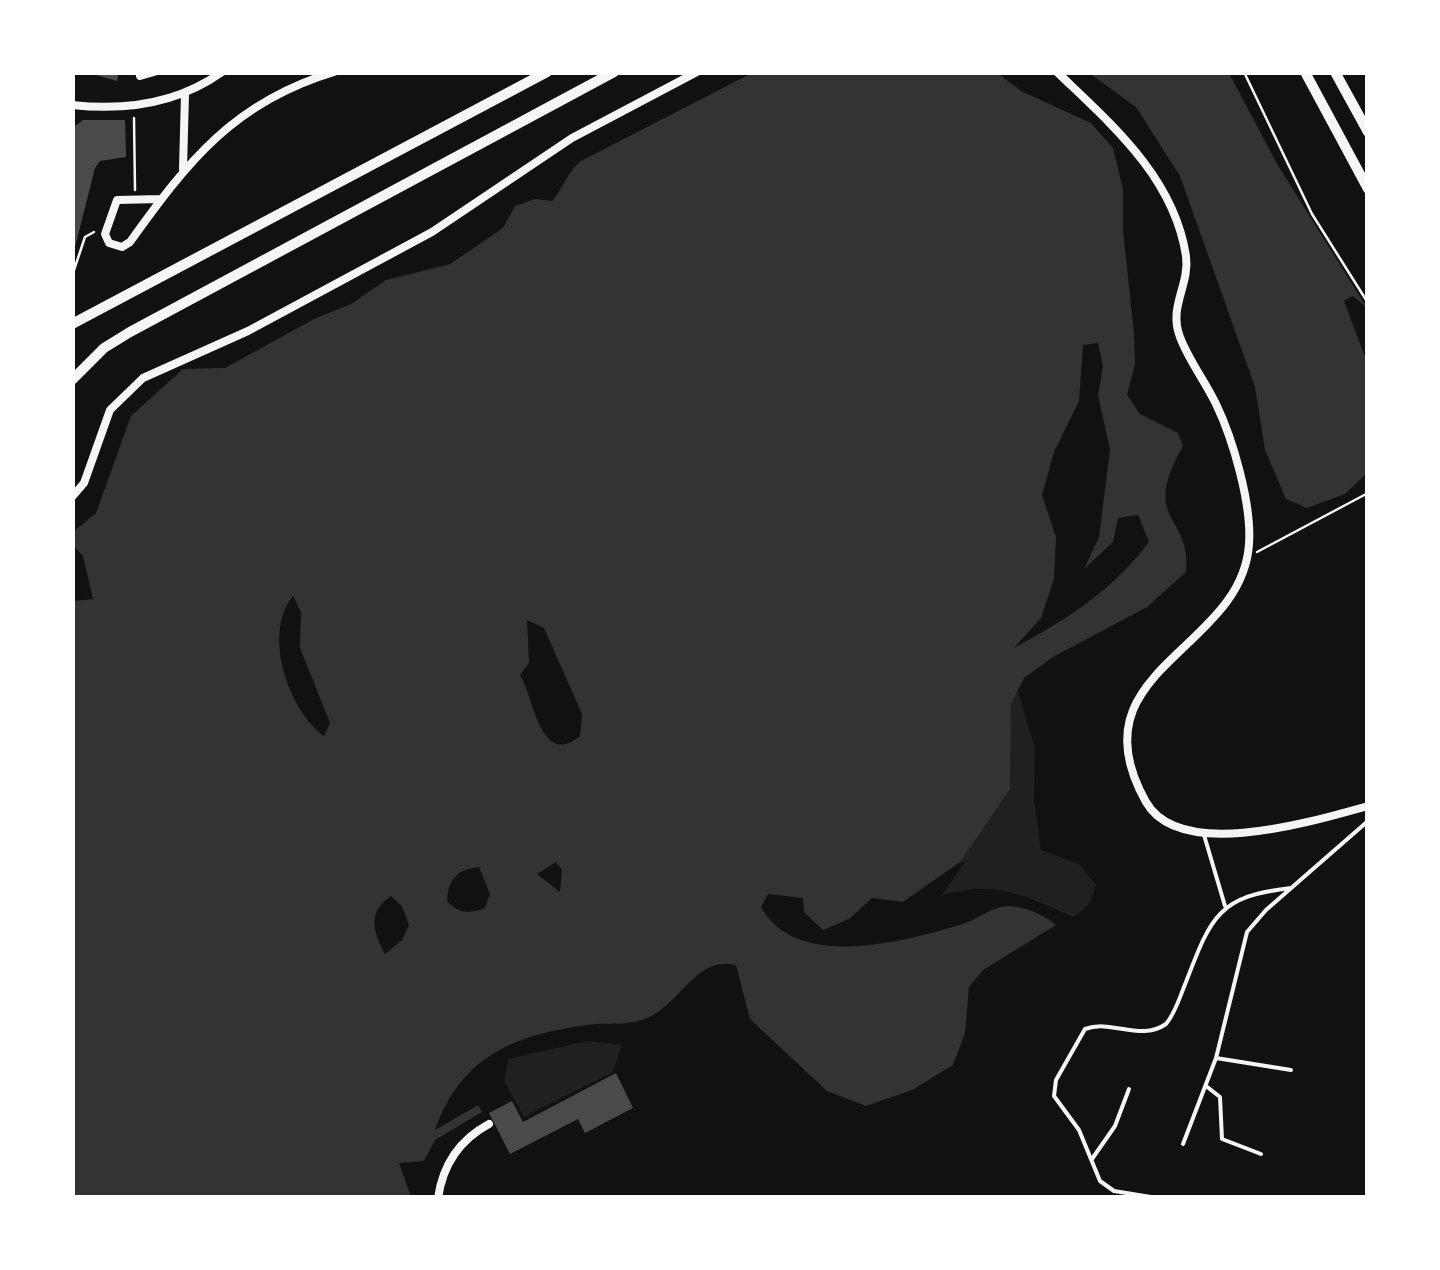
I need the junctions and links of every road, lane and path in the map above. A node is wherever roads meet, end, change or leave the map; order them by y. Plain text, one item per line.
1 (154, 72) edge
2 (222, 72) edge
3 (547, 72) edge
4 (614, 72) edge
5 (696, 72) edge
6 (1057, 72) edge
7 (1244, 72) edge
8 (1305, 72) edge
9 (1336, 72) edge
10 (331, 73) edge
11 (140, 76) dead end
12 (185, 94) junction
13 (72, 105) edge
14 (134, 106) junction
15 (1368, 132) edge
16 (183, 169) junction
17 (1368, 189) edge
18 (136, 198) junction
19 (160, 199) junction
20 (105, 234) junction
21 (72, 276) edge
22 (1368, 303) edge
23 (72, 324) edge
24 (72, 380) edge
25 (1368, 492) edge
26 (72, 498) edge
27 (1247, 557) junction
28 (1368, 806) edge
29 (1368, 821) edge
30 (1204, 835) junction
31 (1291, 888) junction
32 (1225, 906) junction
33 (1216, 1058) junction
34 (1291, 1070) dead end
35 (1206, 1086) junction
36 (1128, 1090) dead end
37 (489, 1124) dead end
38 (1183, 1144) dead end
39 (1261, 1154) dead end
40 (1092, 1158) junction
41 (438, 1198) edge
42 (1157, 1198) edge

1 - 11 street
2 - 12 street
3 - 23 street
4 - 24 street
5 - 26 street
6 - 27 street
7 - 22 path
8 - 17 street
9 - 15 street
10 - 16 street
12 - 14 street
12 - 16 street
13 - 14 street
14 - 18 path
16 - 19 street
18 - 19 street
18 - 20 street
19 - 20 street
20 - 21 path
25 - 27 path
27 - 30 street
28 - 30 street
29 - 31 lane
30 - 32 lane
31 - 32 lane
31 - 33 lane
32 - 40 lane
33 - 34 lane
33 - 35 lane
35 - 38 lane
35 - 39 lane
36 - 40 lane
37 - 41 street
40 - 42 lane

